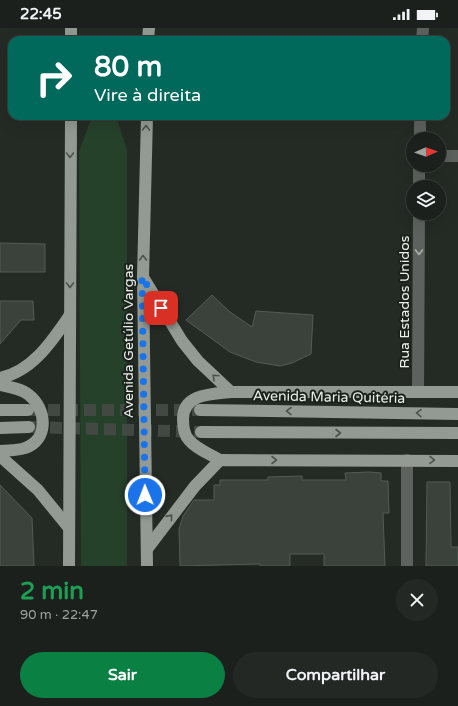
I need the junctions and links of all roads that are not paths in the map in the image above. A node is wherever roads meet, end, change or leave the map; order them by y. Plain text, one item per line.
1 (70, 120) edge
2 (146, 120) edge
3 (420, 120) edge
4 (420, 132) edge
5 (446, 156) edge
6 (458, 156) edge
7 (419, 220) edge
8 (142, 277) junction
9 (70, 315) junction
10 (0, 378) edge
11 (0, 385) edge
12 (230, 392) junction
13 (418, 392) junction
14 (458, 392) edge
15 (0, 410) edge
16 (28, 410) tunnel mouth
17 (200, 410) tunnel mouth
18 (458, 414) edge
19 (29, 427) tunnel mouth
20 (0, 428) edge
21 (201, 432) tunnel mouth
22 (458, 433) edge
23 (0, 451) edge
24 (0, 456) edge
25 (220, 460) junction
26 (407, 460) junction
27 (458, 461) edge
28 (69, 528) junction
29 (147, 549) junction
30 (69, 566) edge
31 (147, 566) edge
32 (407, 566) edge

1 -> 9 main road
8 -> 2 main road, Avenida Getúlio Vargas
3 - 4 street
5 - 6 street
7 -> 13 street, Rua Estados Unidos
12 -> 8 main road
8 - 29 main road, Avenida Getúlio Vargas
9 - 10 main road
9 - 28 main road
11 - 23 main road
12 - 13 main road
12 - 25 main road
13 - 14 main road
15 - 16 main road
18 -> 17 main road, Avenida Maria Quitéria
19 - 20 main road
21 -> 22 main road
24 - 28 main road
25 -> 26 main road
29 -> 25 main road
26 -> 27 main road
26 - 32 street
28 - 30 main road
29 - 31 main road, Avenida Getúlio Vargas

